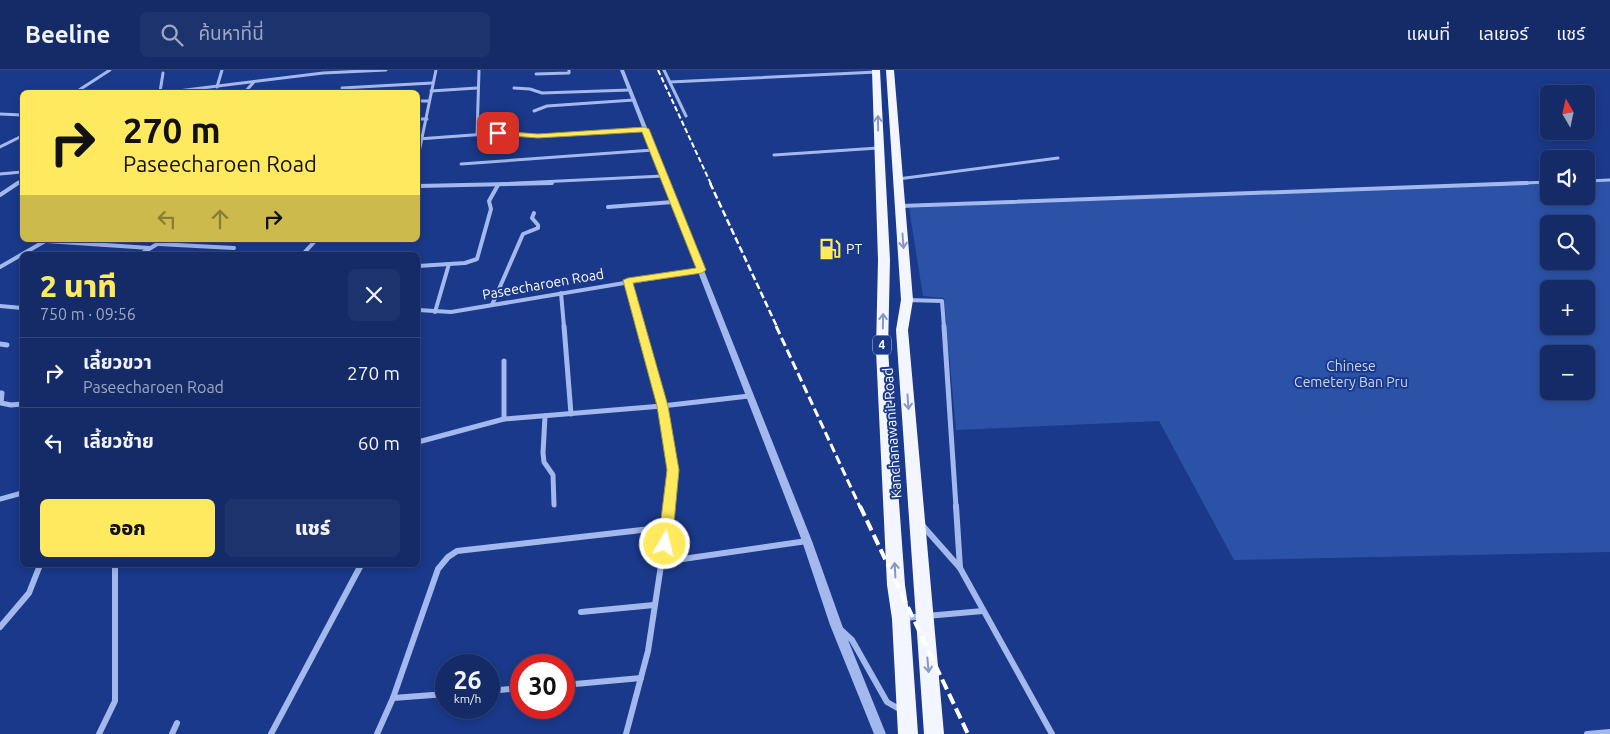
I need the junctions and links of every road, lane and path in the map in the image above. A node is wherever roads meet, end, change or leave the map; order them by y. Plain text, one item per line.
1 (110, 70) edge
2 (222, 70) edge
3 (386, 70) edge
4 (436, 70) edge
5 (569, 70) edge
6 (622, 70) edge
7 (664, 70) edge
8 (881, 71) edge
9 (479, 72) dead end
10 (163, 73) dead end
11 (536, 74) dead end
12 (253, 82) junction
13 (670, 82) junction
14 (432, 84) junction
15 (217, 87) junction
16 (342, 88) dead end
17 (477, 88) junction
18 (514, 88) dead end
19 (79, 90) edge
20 (160, 90) edge
21 (189, 90) edge
22 (247, 90) edge
23 (630, 90) junction
24 (431, 91) junction
25 (634, 100) junction
26 (420, 101) edge
27 (430, 101) junction
28 (534, 111) dead end
29 (0, 114) edge
30 (20, 115) edge
31 (686, 116) dead end
32 (427, 118) junction
33 (420, 119) edge
34 (645, 129) junction
35 (476, 135) junction
36 (20, 137) edge
37 (420, 139) edge
38 (0, 147) edge
39 (878, 148) junction
40 (653, 150) junction
41 (774, 155) dead end
42 (1058, 158) dead end
43 (461, 164) dead end
44 (20, 172) edge
45 (0, 174) edge
46 (663, 176) junction
47 (898, 179) junction
48 (1610, 180) edge
49 (20, 181) edge
50 (1595, 181) edge
51 (1540, 182) edge
52 (498, 185) junction
53 (420, 186) edge
54 (0, 195) edge
55 (674, 202) junction
56 (608, 206) dead end
57 (901, 206) junction
58 (534, 213) dead end
59 (44, 242) edge
60 (73, 242) edge
61 (161, 242) edge
62 (314, 242) edge
63 (158, 244) junction
64 (150, 248) junction
65 (234, 248) dead end
66 (26, 252) edge
67 (144, 252) edge
68 (305, 252) edge
69 (20, 256) edge
70 (449, 264) junction
71 (420, 266) edge
72 (0, 267) edge
73 (702, 270) junction
74 (628, 280) junction
75 (561, 292) junction
76 (907, 300) junction
77 (492, 305) junction
78 (0, 306) edge
79 (20, 308) edge
80 (420, 310) edge
81 (435, 312) junction
82 (0, 344) edge
83 (7, 345) dead end
84 (882, 350) junction
85 (905, 350) junction
86 (504, 361) dead end
87 (0, 393) edge
88 (749, 396) junction
89 (1, 404) edge
90 (20, 404) edge
91 (662, 406) junction
92 (571, 414) junction
93 (544, 416) junction
94 (504, 419) junction
95 (420, 441) edge
96 (20, 494) edge
97 (0, 499) edge
98 (554, 505) dead end
99 (917, 519) junction
100 (668, 527) junction
101 (807, 541) junction
102 (662, 562) junction
103 (39, 567) edge
104 (115, 567) edge
105 (360, 567) edge
106 (960, 568) junction
107 (654, 605) junction
108 (983, 611) junction
109 (581, 612) dead end
110 (923, 616) junction
111 (902, 619) junction
112 (836, 626) junction
113 (0, 627) edge
114 (641, 678) junction
115 (575, 684) edge
116 (435, 695) edge
117 (393, 698) junction
118 (908, 714) junction
119 (177, 723) dead end
120 (1610, 732) edge
121 (99, 734) edge
122 (172, 734) edge
123 (271, 734) edge
124 (377, 734) edge
125 (626, 734) edge
126 (880, 734) edge
127 (908, 734) edge
128 (934, 734) edge
129 (1052, 734) edge
130 (1587, 734) edge

1 - 19 street
2 - 15 street
3 - 12 street
4 - 14 street
5 - 11 street
6 - 23 street
7 - 13 street
8 - 13 street
39 -> 8 highway, Kanchanawanit Road / 4
8 - 47 highway, Kanchanawanit Road / 4
9 - 17 street
10 - 20 street
12 - 15 street
12 - 22 street
13 - 31 street
14 - 16 street
14 - 24 street
15 - 21 street
17 - 24 street
17 - 35 street
18 - 23 street
23 - 25 street
24 - 27 street
25 - 28 street
25 - 34 street
26 - 27 street
27 - 32 street
29 - 30 street
32 - 33 street
32 - 37 street
34 - 35 street
34 - 40 street
35 - 37 street
36 - 38 street
39 - 41 street
84 -> 39 highway, Kanchanawanit Road / 4
40 - 43 street
40 - 46 street
42 - 47 street
44 - 45 street
46 - 52 street
46 - 55 street
47 - 57 highway, Kanchanawanit Road / 4
48 - 50 street
49 - 54 street
51 - 57 street
52 - 53 street
52 - 70 street
55 - 56 street
55 - 73 street
57 -> 76 highway, Kanchanawanit Road / 4
58 - 77 street
59 - 66 street
60 - 64 street
61 - 63 street
62 - 68 street
63 - 64 street
63 - 65 street
64 - 67 street
69 - 72 street
70 - 71 street
70 - 81 street
73 - 74 street, Paseecharoen Road
73 - 88 street
74 - 75 street, Paseecharoen Road
74 - 91 street
75 - 77 street, Paseecharoen Road
75 - 92 street
76 - 85 highway, Kanchanawanit Road / 4
76 - 106 street
77 - 81 street, Paseecharoen Road
78 - 79 street
80 - 81 street, Paseecharoen Road
82 - 83 street
84 - 85 highway
111 -> 84 highway, Kanchanawanit Road / 4
85 -> 99 highway, Kanchanawanit Road / 4
86 - 94 street
87 - 89 street
88 - 91 street
88 - 101 street
89 - 90 street
91 - 92 street
91 - 100 street
92 - 93 street
93 - 94 street
93 - 98 street
94 - 95 street
96 - 97 street
99 - 106 street
99 - 110 highway, Kanchanawanit Road / 4
100 - 102 street
100 - 117 street
101 - 102 street
101 - 112 street
102 - 107 street
103 - 113 street
104 - 121 street
105 - 123 street
106 - 108 street
107 - 109 street
107 - 114 street
108 - 110 street
108 - 129 street
110 - 111 street
110 -> 128 highway, Kanchanawanit Road / 4
111 - 118 highway, Kanchanawanit Road / 4
112 - 118 street
112 - 126 street
114 - 115 street
114 - 125 street
116 - 117 street
117 - 124 street
118 - 127 highway, Kanchanawanit Road / 4
119 - 122 street
120 - 130 street

